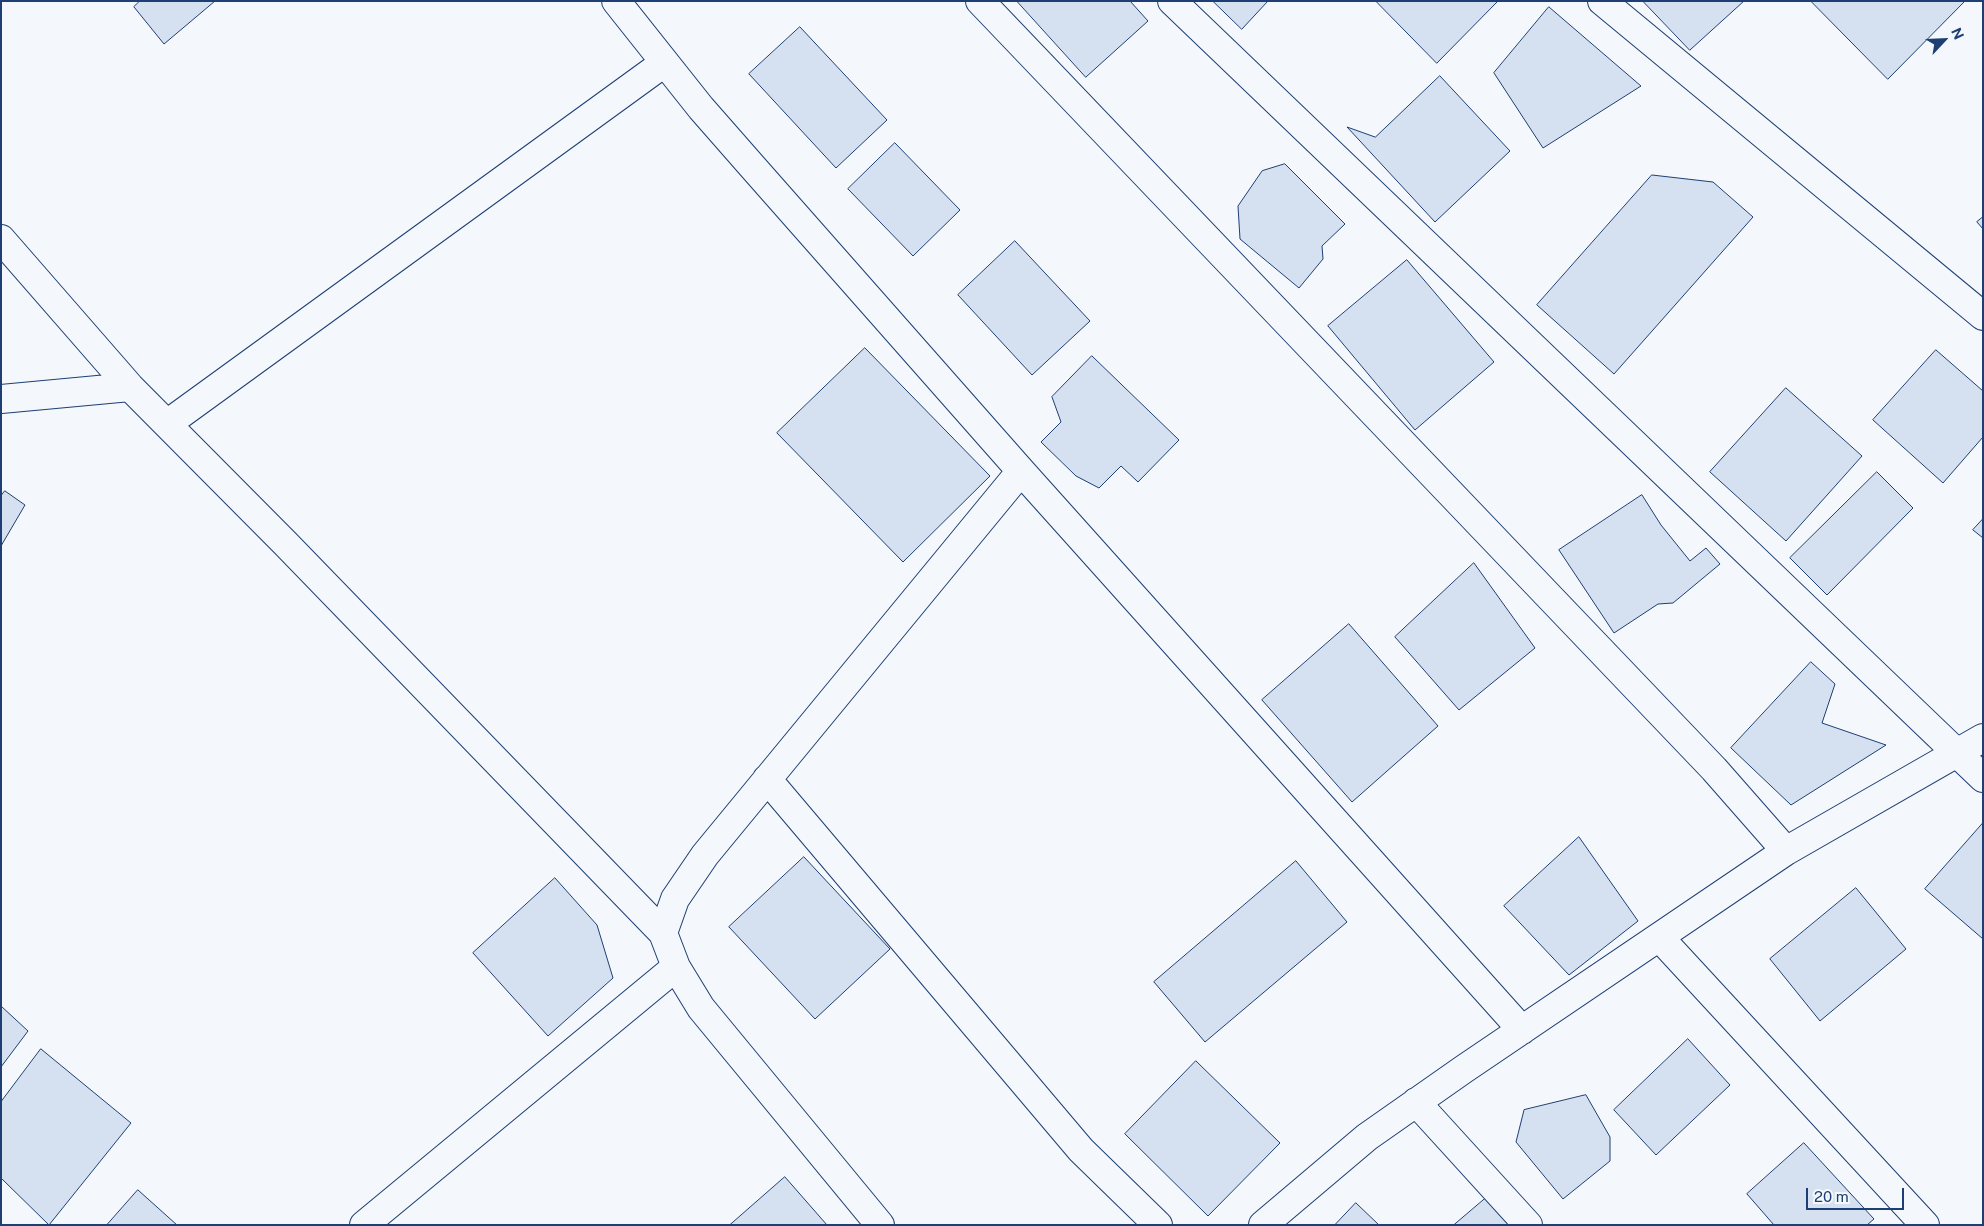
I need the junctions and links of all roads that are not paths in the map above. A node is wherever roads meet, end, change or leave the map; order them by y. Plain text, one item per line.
1 (616, 1) edge
2 (980, 1) edge
3 (1172, 1) edge
4 (1602, 1) edge
5 (664, 63) junction
6 (1, 239) edge
7 (1983, 316) edge
8 (130, 388) junction
9 (1, 399) edge
10 (167, 424) junction
11 (1021, 471) junction
12 (1983, 738) edge
13 (1956, 752) junction
14 (1983, 778) edge
15 (767, 779) junction
16 (1786, 851) junction
17 (663, 933) junction
18 (1660, 938) junction
19 (676, 967) junction
20 (1522, 1030) junction
21 (1416, 1102) junction
22 (364, 1225) edge
23 (880, 1225) edge
24 (1158, 1225) edge
25 (1263, 1225) edge
26 (1528, 1225) edge
27 (1925, 1225) edge

1 - 5 street
2 - 16 street
3 - 13 street
4 - 7 street
5 - 10 street
5 - 11 street
6 - 8 street
8 - 9 street
8 - 10 street
10 - 17 street
11 - 15 street
11 - 20 street
12 - 13 street
13 - 14 street
13 - 16 street
15 - 17 street
15 - 24 street
16 - 18 street
17 - 19 street
18 - 20 street
18 - 27 street
19 - 22 street
19 - 23 street
20 - 21 street
21 - 25 street
21 - 26 street

